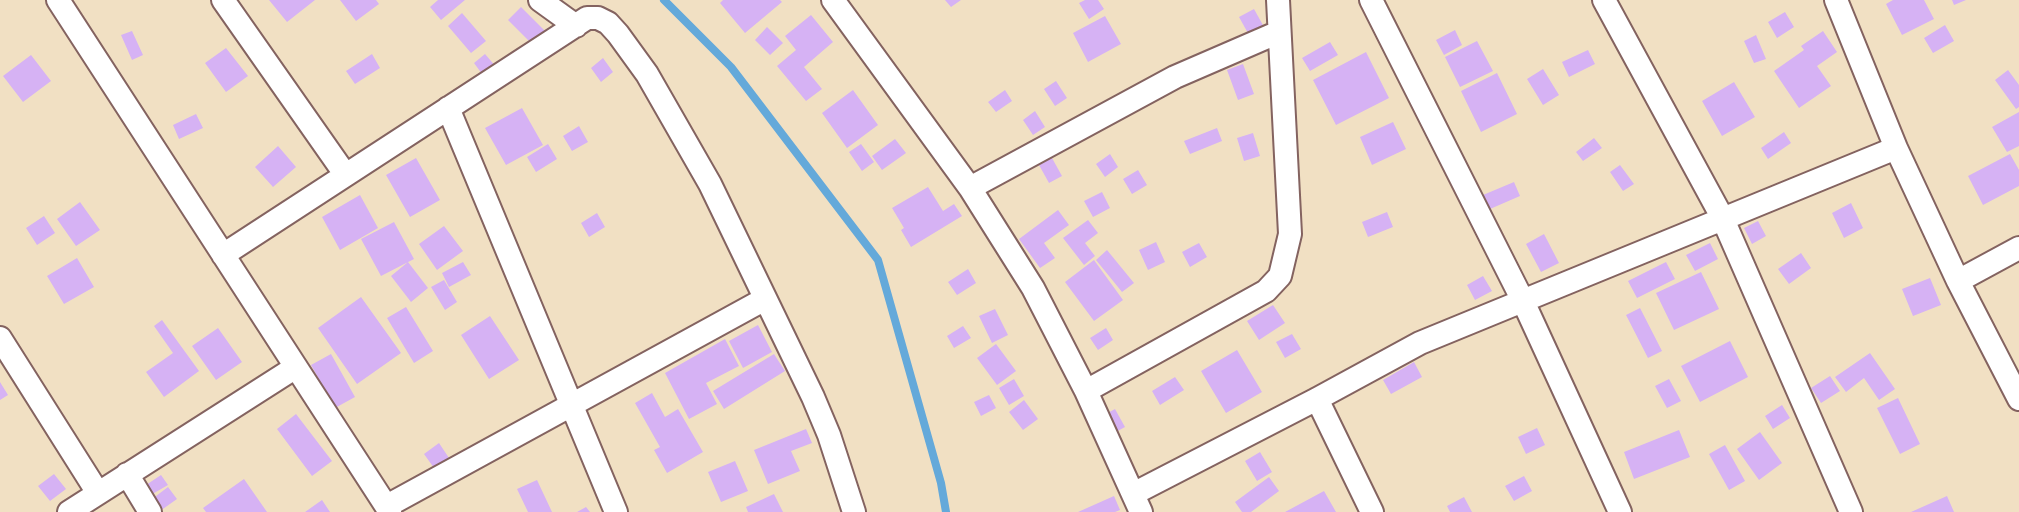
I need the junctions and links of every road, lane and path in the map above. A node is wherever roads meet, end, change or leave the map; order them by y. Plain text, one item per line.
1 (58, 0) edge
2 (223, 0) edge
3 (540, 0) edge
4 (833, 0) edge
5 (1278, 0) edge
6 (1371, 0) edge
7 (1604, 0) edge
8 (1836, 0) edge
9 (576, 26) junction
10 (1279, 32) junction
11 (448, 108) junction
12 (1896, 148) junction
13 (345, 174) junction
14 (970, 188) junction
15 (1722, 217) junction
16 (2019, 248) edge
17 (223, 255) junction
18 (1958, 281) junction
19 (765, 298) junction
20 (1522, 299) junction
21 (0, 338) edge
22 (296, 367) junction
23 (1086, 391) junction
24 (1317, 399) junction
25 (2019, 399) edge
26 (571, 405) junction
27 (128, 474) junction
28 (98, 493) junction
29 (1137, 503) edge
30 (389, 509) edge
31 (69, 512) edge
32 (150, 512) edge
33 (616, 512) edge
34 (854, 512) edge
35 (1372, 512) edge
36 (1620, 512) edge
37 (1851, 512) edge

1 - 17 street
2 - 13 street
3 - 9 street
4 - 14 street
5 - 10 street
6 - 20 street
7 - 15 street
8 - 12 street
9 - 11 street
9 - 19 street
10 - 14 street
10 - 23 street
11 - 13 street
11 - 26 street
12 - 15 street
12 - 18 street
13 - 17 street
14 - 23 street
15 - 20 street
15 - 37 street
16 - 18 street
17 - 22 street
18 - 25 street
19 - 26 street
19 - 34 street
20 - 24 street
20 - 36 street
21 - 28 street
22 - 27 street
22 - 30 street
23 - 29 street
24 - 29 street
24 - 35 street
26 - 30 street
26 - 33 street
27 - 28 street
27 - 32 street
28 - 31 street

